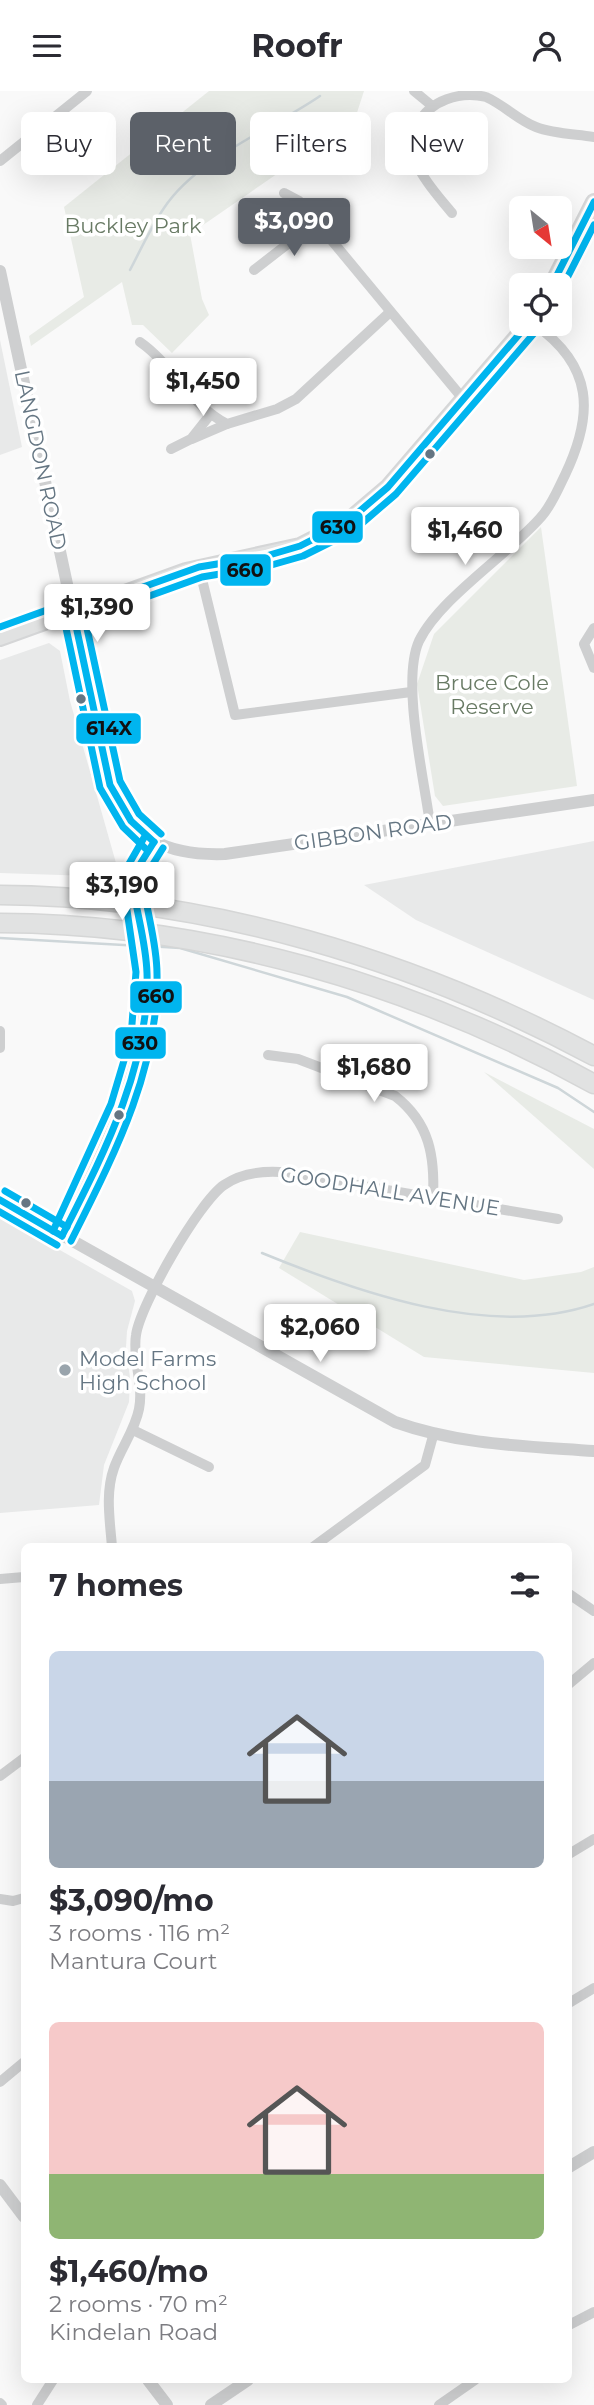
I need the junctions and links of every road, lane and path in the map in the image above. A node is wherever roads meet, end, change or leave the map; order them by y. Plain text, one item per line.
1 (87, 91) edge
2 (414, 91) edge
3 (432, 105) junction
4 (594, 137) edge
5 (0, 162) edge
6 (284, 193) dead end
7 (594, 202) edge
8 (452, 213) dead end
9 (316, 222) junction
10 (254, 270) dead end
11 (0, 271) edge
12 (558, 273) edge
13 (389, 313) junction
14 (517, 336) edge
15 (550, 336) edge
16 (140, 341) dead end
17 (464, 400) junction
18 (210, 415) junction
19 (227, 425) junction
20 (191, 439) junction
21 (171, 449) dead end
22 (199, 568) junction
23 (73, 612) junction
24 (594, 628) edge
25 (0, 638) edge
26 (594, 668) edge
27 (411, 692) junction
28 (594, 800) edge
29 (430, 824) junction
30 (154, 842) junction
31 (0, 895) edge
32 (0, 923) edge
33 (0, 1031) edge
34 (0, 1048) edge
35 (268, 1055) dead end
36 (594, 1056) edge
37 (565, 1067) junction
38 (594, 1084) edge
39 (594, 1089) edge
40 (433, 1198) junction
41 (0, 1200) edge
42 (558, 1219) dead end
43 (62, 1236) junction
44 (155, 1289) junction
45 (132, 1430) junction
46 (433, 1436) junction
47 (594, 1451) edge
48 (209, 1467) dead end
49 (112, 1543) edge
50 (318, 1543) edge
51 (21, 1577) edge
52 (0, 1579) edge
53 (572, 1596) edge
54 (594, 1611) edge
55 (594, 1663) edge
56 (572, 1681) edge
57 (21, 1760) edge
58 (0, 1776) edge
59 (594, 1839) edge
60 (572, 1852) edge
61 (0, 1899) edge
62 (21, 1899) edge
63 (594, 1988) edge
64 (572, 2001) edge
65 (21, 2064) edge
66 (0, 2081) edge
67 (594, 2152) edge
68 (572, 2165) edge
69 (0, 2185) edge
70 (21, 2213) edge
71 (594, 2312) edge
72 (572, 2323) edge
73 (51, 2383) edge
74 (150, 2383) edge
75 (244, 2383) edge
76 (471, 2383) edge
77 (37, 2405) edge
78 (167, 2405) edge
79 (211, 2405) edge
80 (439, 2405) edge

1 - 5 street
2 - 3 street
3 - 4 street
3 - 8 street
6 - 9 street
7 - 12 main road
9 - 10 street
9 - 13 street
11 - 23 street, LANGDON ROAD
13 - 17 street
13 - 19 street
14 - 17 main road
15 - 27 street
16 - 18 street
17 - 22 main road
18 - 19 street
18 - 20 street
19 - 20 street
20 - 21 street
22 - 23 main road
22 - 27 street
23 - 25 main road
23 - 30 street, LANGDON ROAD
24 - 26 street
27 - 29 street
28 - 29 street, GIBBON ROAD
29 - 30 street, GIBBON ROAD
30 - 43 street, bridge
31 - 36 highway
32 - 37 highway
33 - 34 street
35 - 40 street
37 - 38 highway
37 - 39 highway
40 - 42 street, GOODHALL AVENUE
40 - 44 street, GOODHALL AVENUE
41 - 43 street
43 - 44 street
44 - 45 street, GOODHALL AVENUE
44 - 46 street
45 - 48 street
45 - 49 street, GOODHALL AVENUE
46 - 47 street
46 - 50 street
51 - 52 street
53 - 54 street
55 - 56 street
57 - 58 street
59 - 60 street
61 - 62 street
63 - 64 street
65 - 66 street
67 - 68 street
69 - 70 street
71 - 72 street
73 - 77 street
74 - 78 street
75 - 79 street
76 - 80 street

